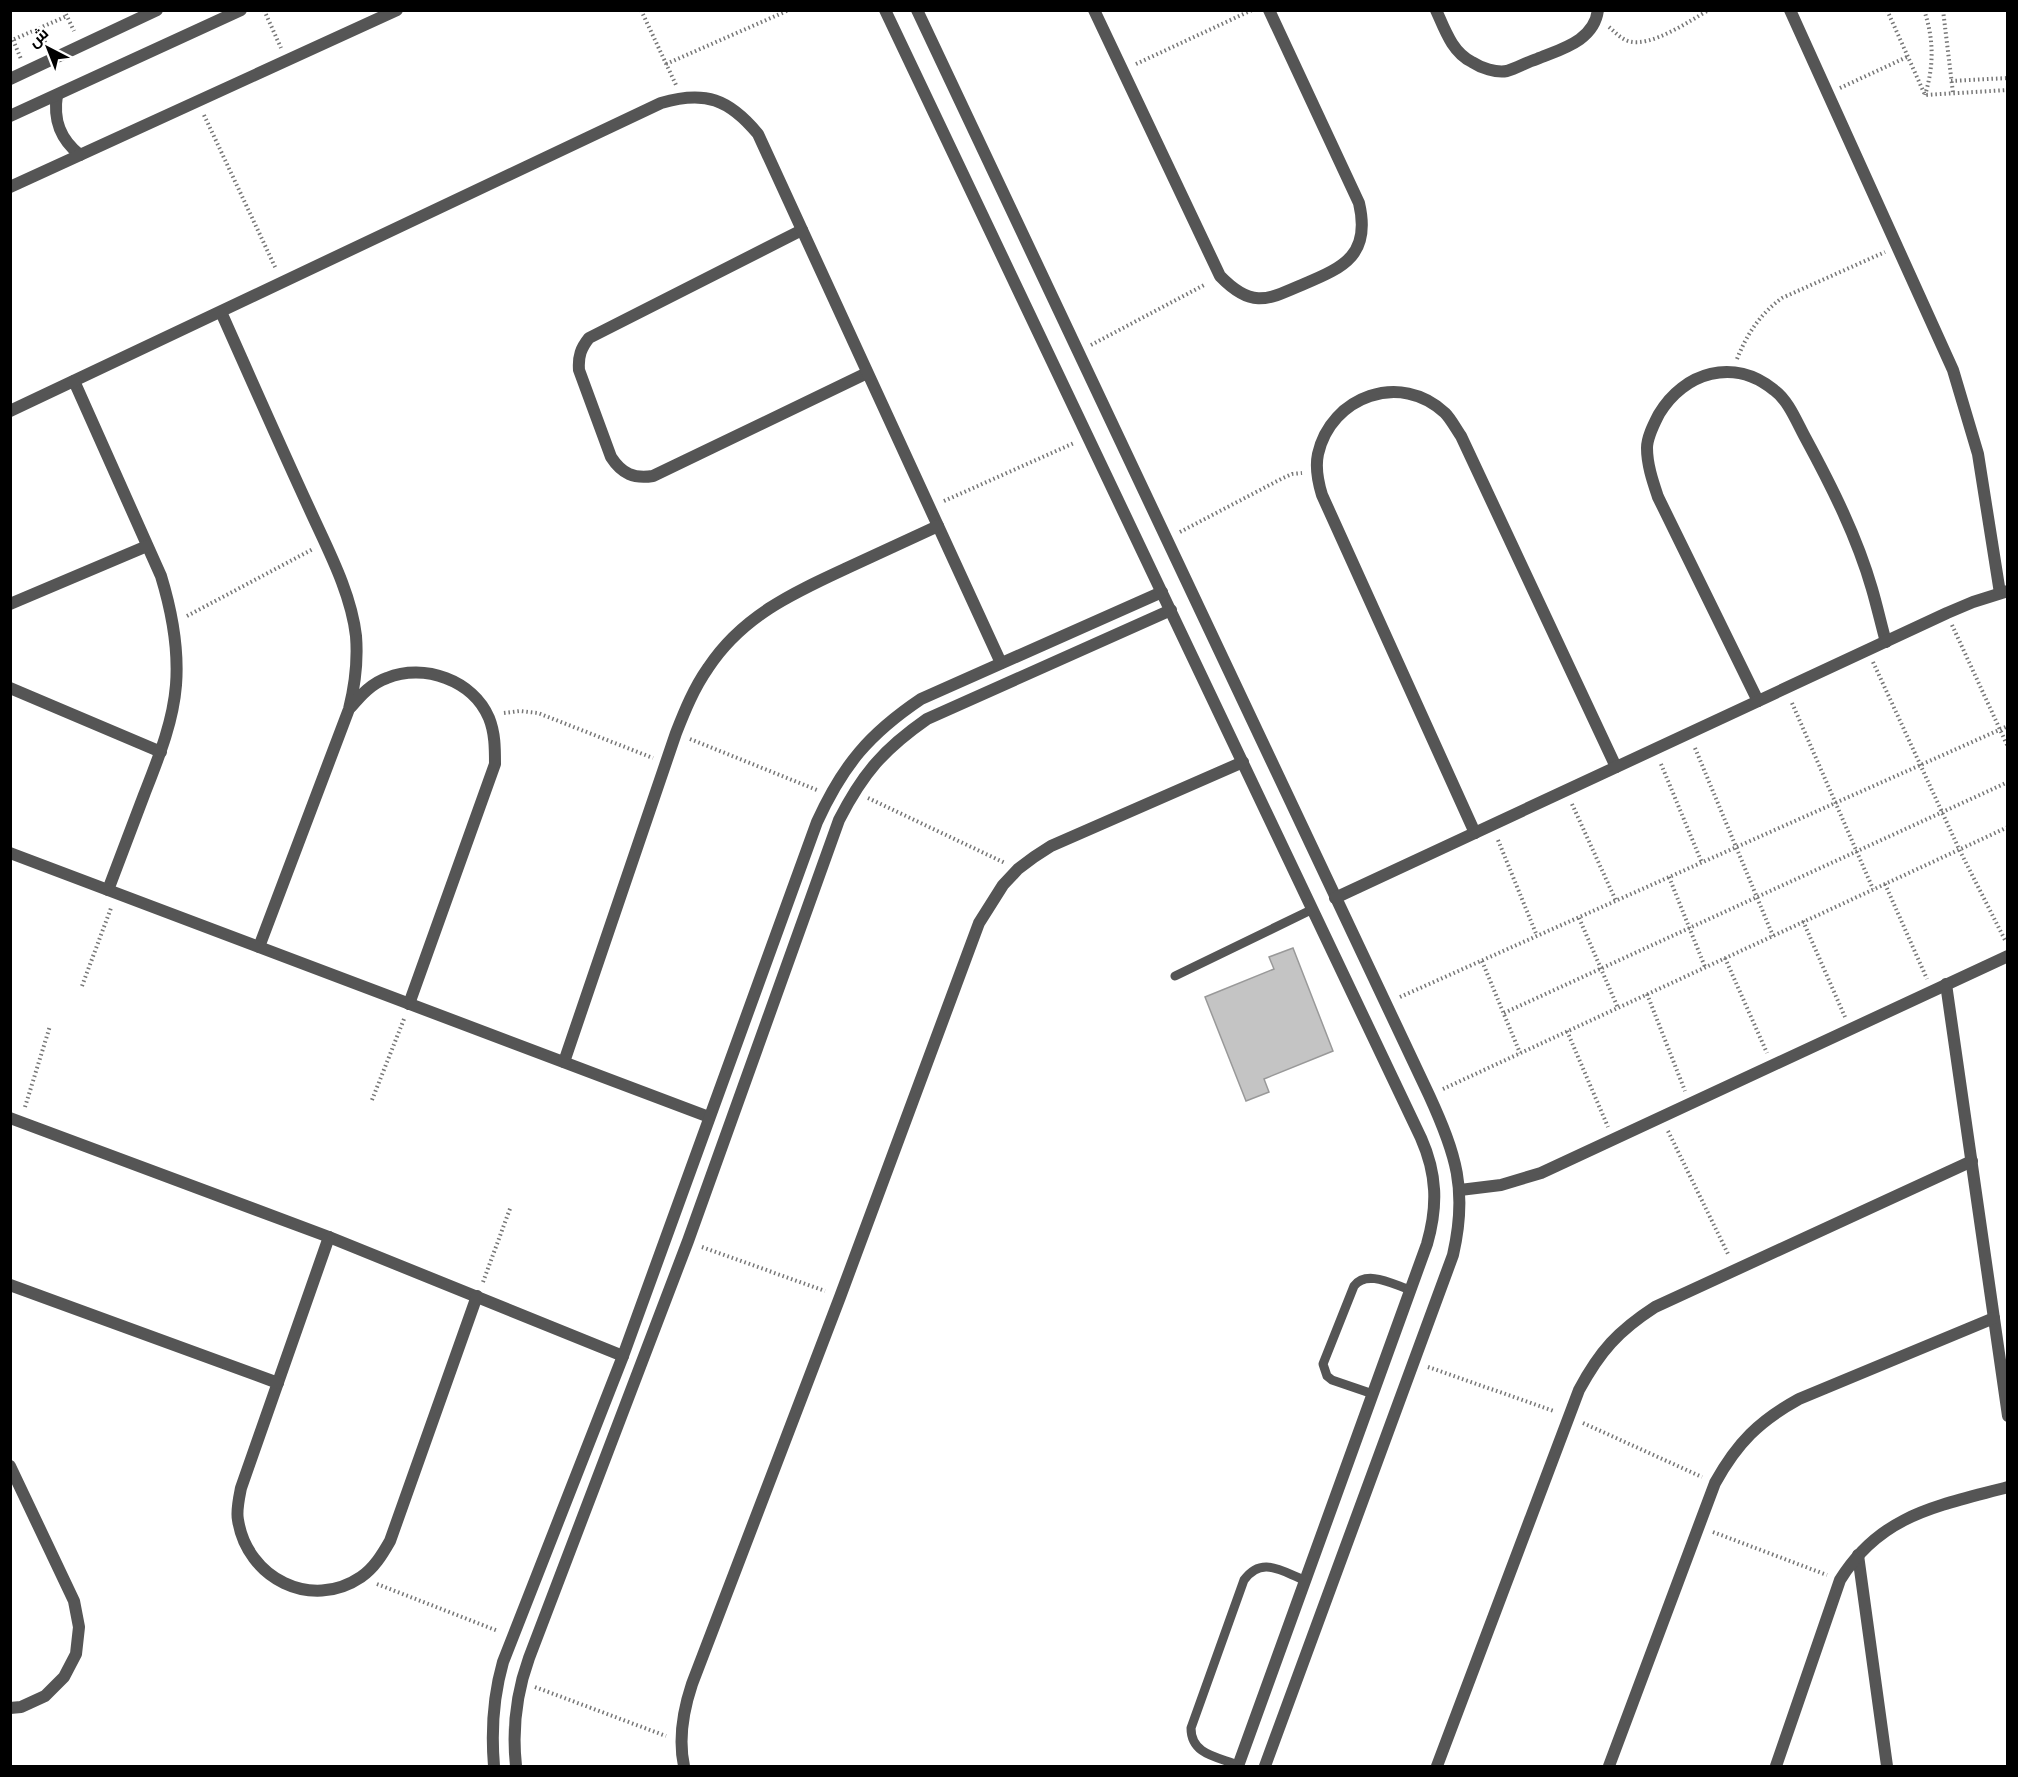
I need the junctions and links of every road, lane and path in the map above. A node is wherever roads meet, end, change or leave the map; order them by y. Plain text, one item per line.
1 (64, 10) edge
2 (157, 10) edge
3 (242, 10) edge
4 (264, 10) edge
5 (397, 10) edge
6 (641, 10) edge
7 (789, 10) edge
8 (885, 10) edge
9 (917, 10) edge
10 (1094, 10) edge
11 (1252, 10) edge
12 (1269, 10) edge
13 (1436, 10) edge
14 (1709, 10) edge
15 (1790, 10) edge
16 (1887, 10) edge
17 (1924, 10) edge
18 (1943, 10) edge
19 (1598, 13) edge
20 (67, 16) junction
21 (10, 41) edge
22 (81, 45) junction
23 (1907, 57) junction
24 (287, 61) junction
25 (666, 64) junction
26 (1122, 71) junction
27 (2007, 78) edge
28 (10, 79) edge
29 (1951, 81) junction
30 (2007, 90) edge
31 (1953, 93) junction
32 (1828, 94) junction
33 (57, 95) junction
34 (1924, 95) junction
35 (681, 97) junction
36 (198, 101) junction
37 (10, 116) edge
38 (80, 155) junction
39 (10, 187) edge
40 (802, 230) junction
41 (1898, 247) junction
42 (1220, 276) junction
43 (283, 282) junction
44 (221, 312) junction
45 (1078, 352) junction
46 (1732, 371) junction
47 (867, 373) junction
48 (74, 381) junction
49 (10, 411) edge
50 (1088, 436) junction
51 (1317, 476) junction
52 (929, 507) junction
53 (938, 526) junction
54 (1166, 539) junction
55 (324, 543) junction
56 (147, 546) junction
57 (1162, 592) junction
58 (2004, 592) edge
59 (10, 604) edge
60 (1171, 610) junction
61 (1947, 614) junction
62 (174, 623) junction
63 (1886, 642) junction
64 (1867, 651) junction
65 (1001, 663) junction
66 (10, 688) edge
67 (1786, 688) junction
68 (1758, 701) junction
69 (350, 709) junction
70 (488, 717) junction
71 (2007, 726) edge
72 (2000, 730) junction
73 (676, 733) junction
74 (1689, 734) junction
75 (2007, 747) edge
76 (1655, 750) junction
77 (161, 752) junction
78 (1243, 762) junction
79 (665, 763) junction
80 (1920, 765) junction
81 (1616, 767) junction
82 (2007, 782) edge
83 (854, 791) junction
84 (1566, 791) junction
85 (829, 795) junction
86 (1836, 803) junction
87 (1942, 812) junction
88 (1492, 825) junction
89 (2007, 827) edge
90 (1475, 833) junction
91 (1736, 848) junction
92 (1959, 849) junction
93 (1857, 852) junction
94 (10, 853) edge
95 (1702, 863) junction
96 (1018, 869) junction
97 (1670, 878) junction
98 (1885, 884) junction
99 (1873, 889) junction
100 (112, 892) junction
101 (1757, 897) junction
102 (1335, 898) junction
103 (1617, 901) junction
104 (1313, 909) junction
105 (1579, 918) junction
106 (1803, 921) junction
107 (1690, 928) junction
108 (1537, 936) junction
109 (1773, 936) junction
110 (2007, 945) edge
111 (259, 947) junction
112 (2007, 956) edge
113 (1725, 958) junction
114 (1482, 961) junction
115 (1706, 967) junction
116 (1601, 969) junction
117 (1175, 976) dead end
118 (1947, 984) junction
119 (82, 986) dead end
120 (1932, 991) junction
121 (1647, 994) junction
122 (409, 1004) junction
123 (1386, 1004) junction
124 (1618, 1008) junction
125 (1504, 1013) junction
126 (50, 1026) dead end
127 (1850, 1029) junction
128 (1567, 1031) junction
129 (1520, 1053) junction
130 (564, 1062) junction
131 (1773, 1065) junction
132 (1429, 1095) junction
133 (372, 1100) dead end
134 (1689, 1103) junction
135 (1662, 1116) junction
136 (709, 1118) junction
137 (16, 1120) edge
138 (1613, 1139) junction
139 (1972, 1161) junction
140 (1460, 1190) junction
141 (511, 1206) dead end
142 (329, 1237) junction
143 (688, 1241) junction
144 (1736, 1270) junction
145 (10, 1285) edge
146 (1411, 1290) junction
147 (477, 1296) junction
148 (840, 1297) junction
149 (1994, 1318) junction
150 (623, 1356) junction
151 (1414, 1362) junction
152 (278, 1383) junction
153 (1373, 1394) junction
154 (1569, 1416) junction
155 (2007, 1416) edge
156 (10, 1466) edge
157 (1715, 1483) junction
158 (2007, 1487) edge
159 (1699, 1526) junction
160 (1858, 1555) junction
161 (360, 1577) junction
162 (1305, 1580) junction
163 (1840, 1580) junction
164 (513, 1637) junction
165 (521, 1681) junction
166 (10, 1708) edge
167 (681, 1742) junction
168 (1238, 1766) edge
169 (494, 1767) edge
170 (516, 1767) edge
171 (684, 1767) edge
172 (1265, 1767) edge
173 (1437, 1767) edge
174 (1609, 1767) edge
175 (1776, 1767) edge
176 (1887, 1767) edge

1 - 20 path
2 - 22 street
3 - 33 street
4 - 24 path
5 - 24 street
6 - 25 path
7 - 25 path
8 - 50 street
9 - 45 street
10 - 26 street
11 - 26 path
12 - 42 street
13 - 19 street
14 - 19 path
15 - 32 street
16 - 23 path
17 - 34 path
18 - 29 path
20 - 21 path
20 - 22 path
22 - 28 street
23 - 32 path
23 - 34 path
24 - 36 street
25 - 35 path
26 - 42 street
27 - 29 path
29 - 31 path
30 - 31 path
31 - 34 path
32 - 41 street
33 - 37 street
33 - 38 street
35 - 40 street
35 - 43 street
36 - 38 street
36 - 43 path
38 - 39 street
40 - 47 street
40 - 47 street
41 - 46 path
41 - 58 street
42 - 45 path
43 - 44 street
44 - 48 street
44 - 55 street
45 - 54 street
46 - 63 street
46 - 68 street
47 - 52 street
48 - 49 street
48 - 56 street
50 - 52 path
50 - 57 street
51 - 54 path
51 - 81 street
51 - 90 street
52 - 53 street
53 - 65 street
53 - 73 street
54 - 102 street
55 - 62 path
55 - 69 street
56 - 59 street
56 - 62 street
57 - 60 street
57 - 65 street
58 - 61 street
60 - 78 street
60 - 83 street
61 - 63 street
61 - 72 path
62 - 77 street
63 - 64 street
64 - 67 street
64 - 80 path
65 - 85 street
66 - 77 street
67 - 68 street
67 - 86 path
68 - 74 street
69 - 70 street
69 - 111 street
70 - 79 path
70 - 122 street
71 - 72 path
72 - 75 path
72 - 80 path
73 - 79 street
73 - 85 path
74 - 76 street
74 - 91 path
76 - 81 street
76 - 95 path
77 - 100 street
78 - 96 street
78 - 104 street
79 - 130 street
80 - 86 path
80 - 87 path
81 - 84 street
82 - 87 path
83 - 96 path
83 - 143 street
84 - 88 street
84 - 103 path
85 - 136 street
86 - 91 path
86 - 93 path
87 - 92 path
87 - 93 path
88 - 90 street
88 - 108 path
89 - 92 path
90 - 102 street
91 - 95 path
91 - 101 path
92 - 98 path
92 - 110 path
93 - 99 path
93 - 101 path
94 - 100 street
95 - 97 path
96 - 148 street
97 - 103 path
97 - 107 path
98 - 99 path
98 - 120 path
99 - 106 path
100 - 111 street
100 - 119 path
101 - 107 path
101 - 109 path
102 - 123 street
103 - 105 path
104 - 117 lane
104 - 146 street
105 - 108 path
105 - 116 path
106 - 109 path
106 - 127 path
107 - 115 path
107 - 116 path
108 - 114 path
109 - 113 path
111 - 122 street
112 - 118 street
113 - 115 path
113 - 131 path
114 - 123 path
114 - 125 path
115 - 121 path
116 - 124 path
116 - 125 path
118 - 120 street
118 - 139 street
120 - 127 street
121 - 124 path
121 - 134 path
122 - 130 street
122 - 133 path
123 - 132 street
124 - 128 path
125 - 129 path
126 - 137 path
127 - 131 street
128 - 129 path
128 - 138 path
129 - 132 path
130 - 136 street
131 - 134 street
132 - 140 street
134 - 135 street
135 - 138 street
135 - 144 path
136 - 150 street
137 - 142 street
138 - 140 street
139 - 144 street
139 - 149 street
140 - 151 street
141 - 147 path
142 - 147 street
142 - 152 street
143 - 148 path
143 - 165 street
144 - 154 street
145 - 152 street
146 - 153 street
146 - 153 lane
147 - 150 street
147 - 161 street
148 - 167 street
149 - 155 street
149 - 157 street
150 - 164 street
151 - 154 path
151 - 172 street
152 - 161 street
153 - 162 street
154 - 157 path
154 - 173 street
156 - 166 street
157 - 159 street
158 - 160 street
159 - 163 path
159 - 174 street
160 - 163 street
160 - 176 street
161 - 164 path
162 - 168 street
162 - 168 lane
163 - 175 street
164 - 169 street
165 - 167 path
165 - 170 street
167 - 171 street

